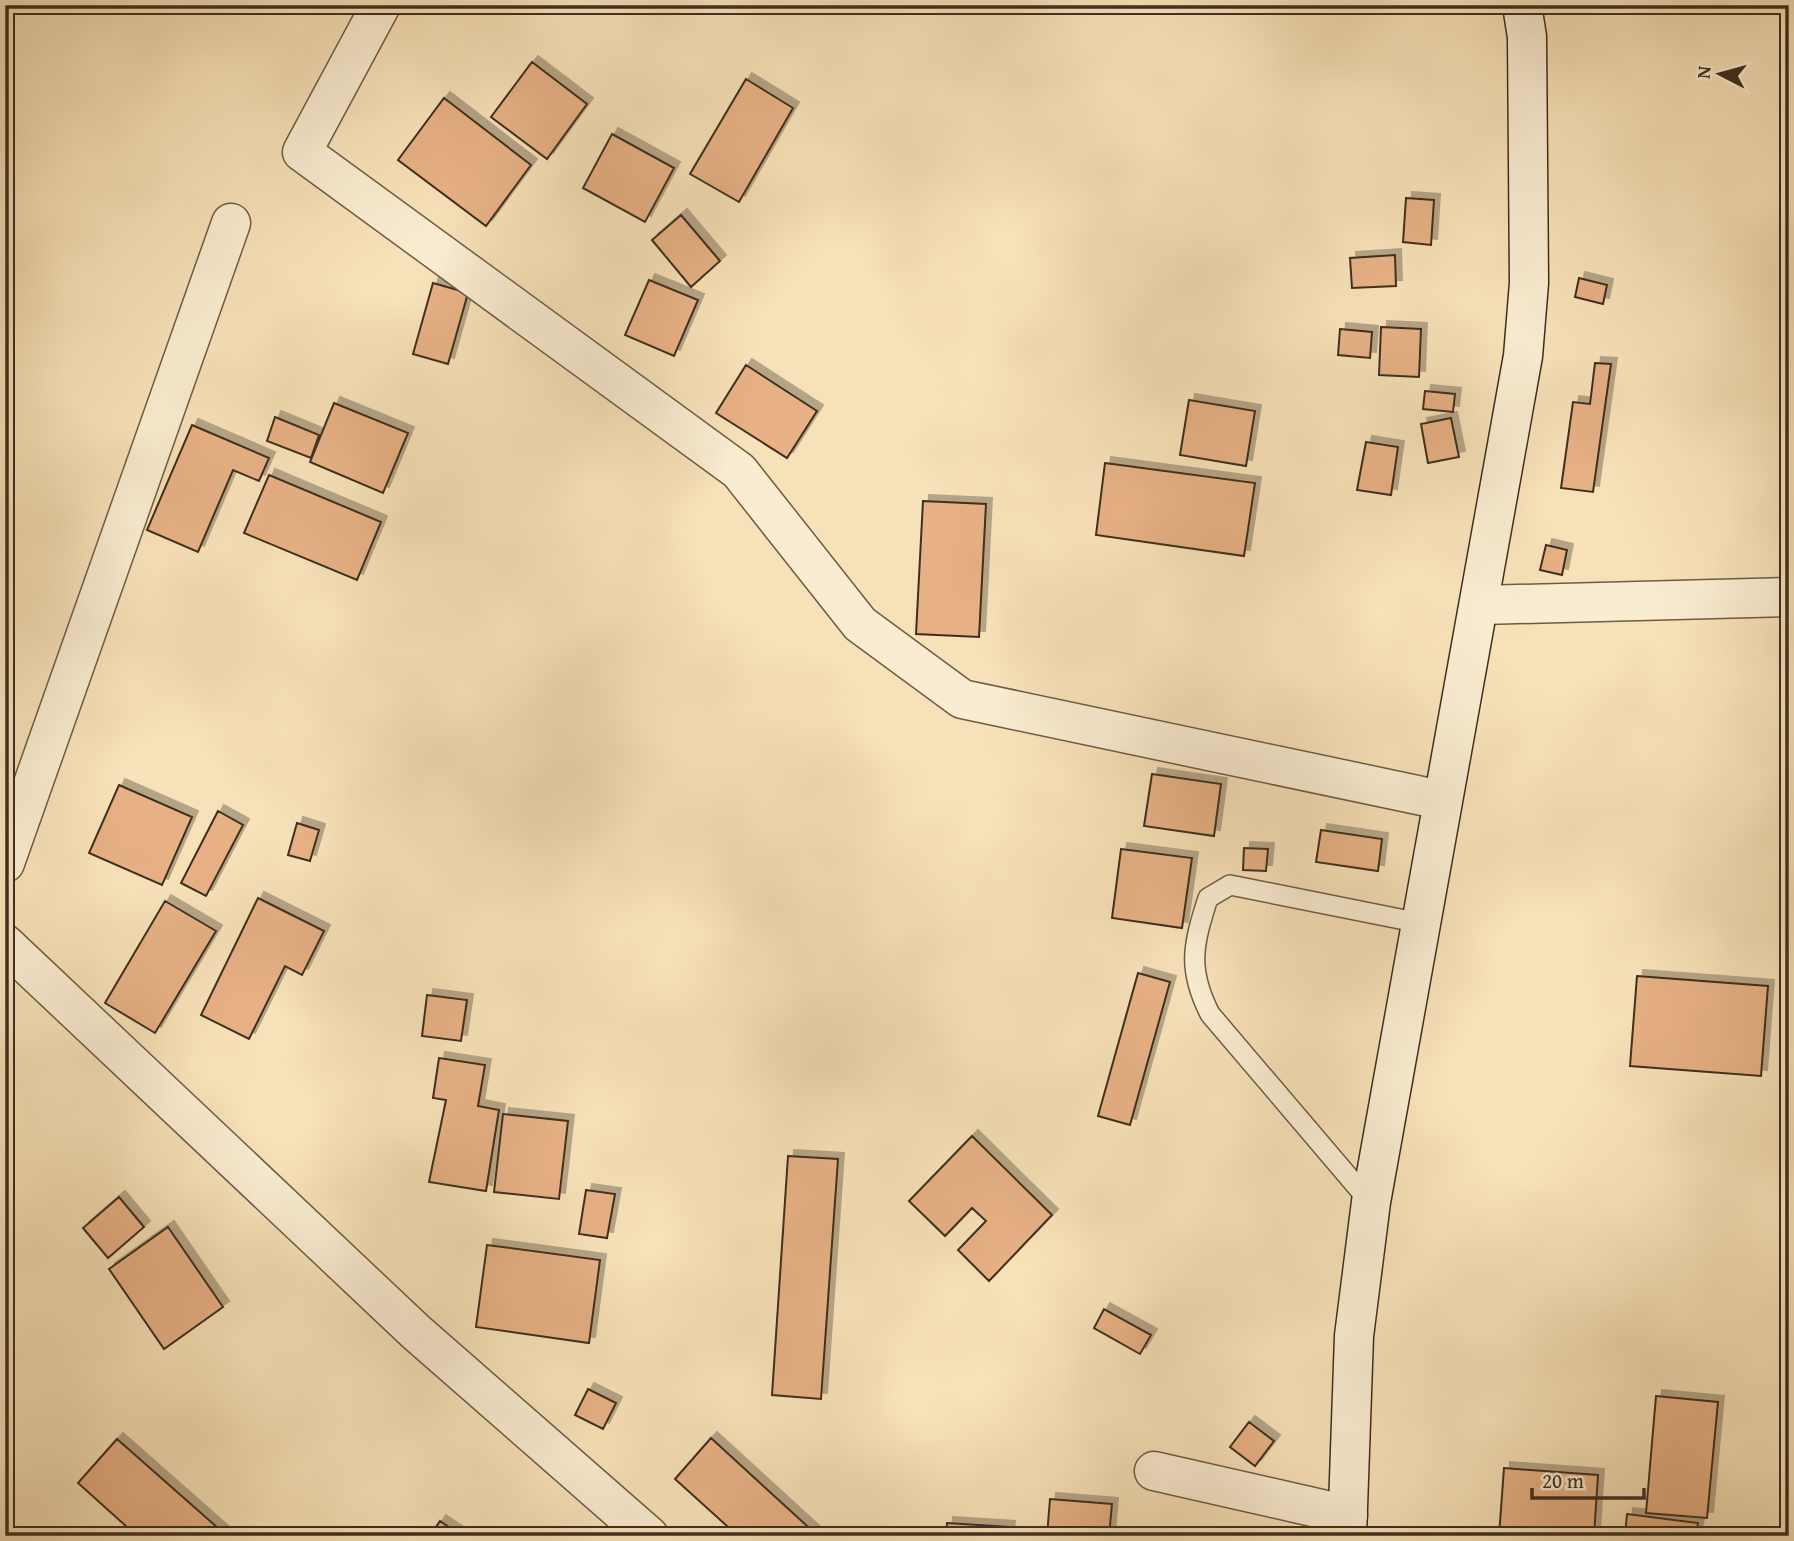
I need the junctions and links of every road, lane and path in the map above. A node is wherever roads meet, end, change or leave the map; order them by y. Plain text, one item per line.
1 (381, 5) edge
2 (1525, 21) edge
3 (231, 223) dead end
4 (1789, 597) edge
5 (1481, 605) junction
6 (1441, 800) junction
7 (5, 863) edge
8 (1420, 923) junction
9 (5, 944) edge
10 (1371, 1202) junction
11 (1154, 1471) dead end
12 (1348, 1526) edge
13 (649, 1536) edge

1 - 6 street
2 - 5 street
3 - 7 street
4 - 5 street
5 - 6 street
6 - 8 street
8 - 10 street
8 - 10 lane
9 - 13 street
10 - 12 street
11 - 12 street

